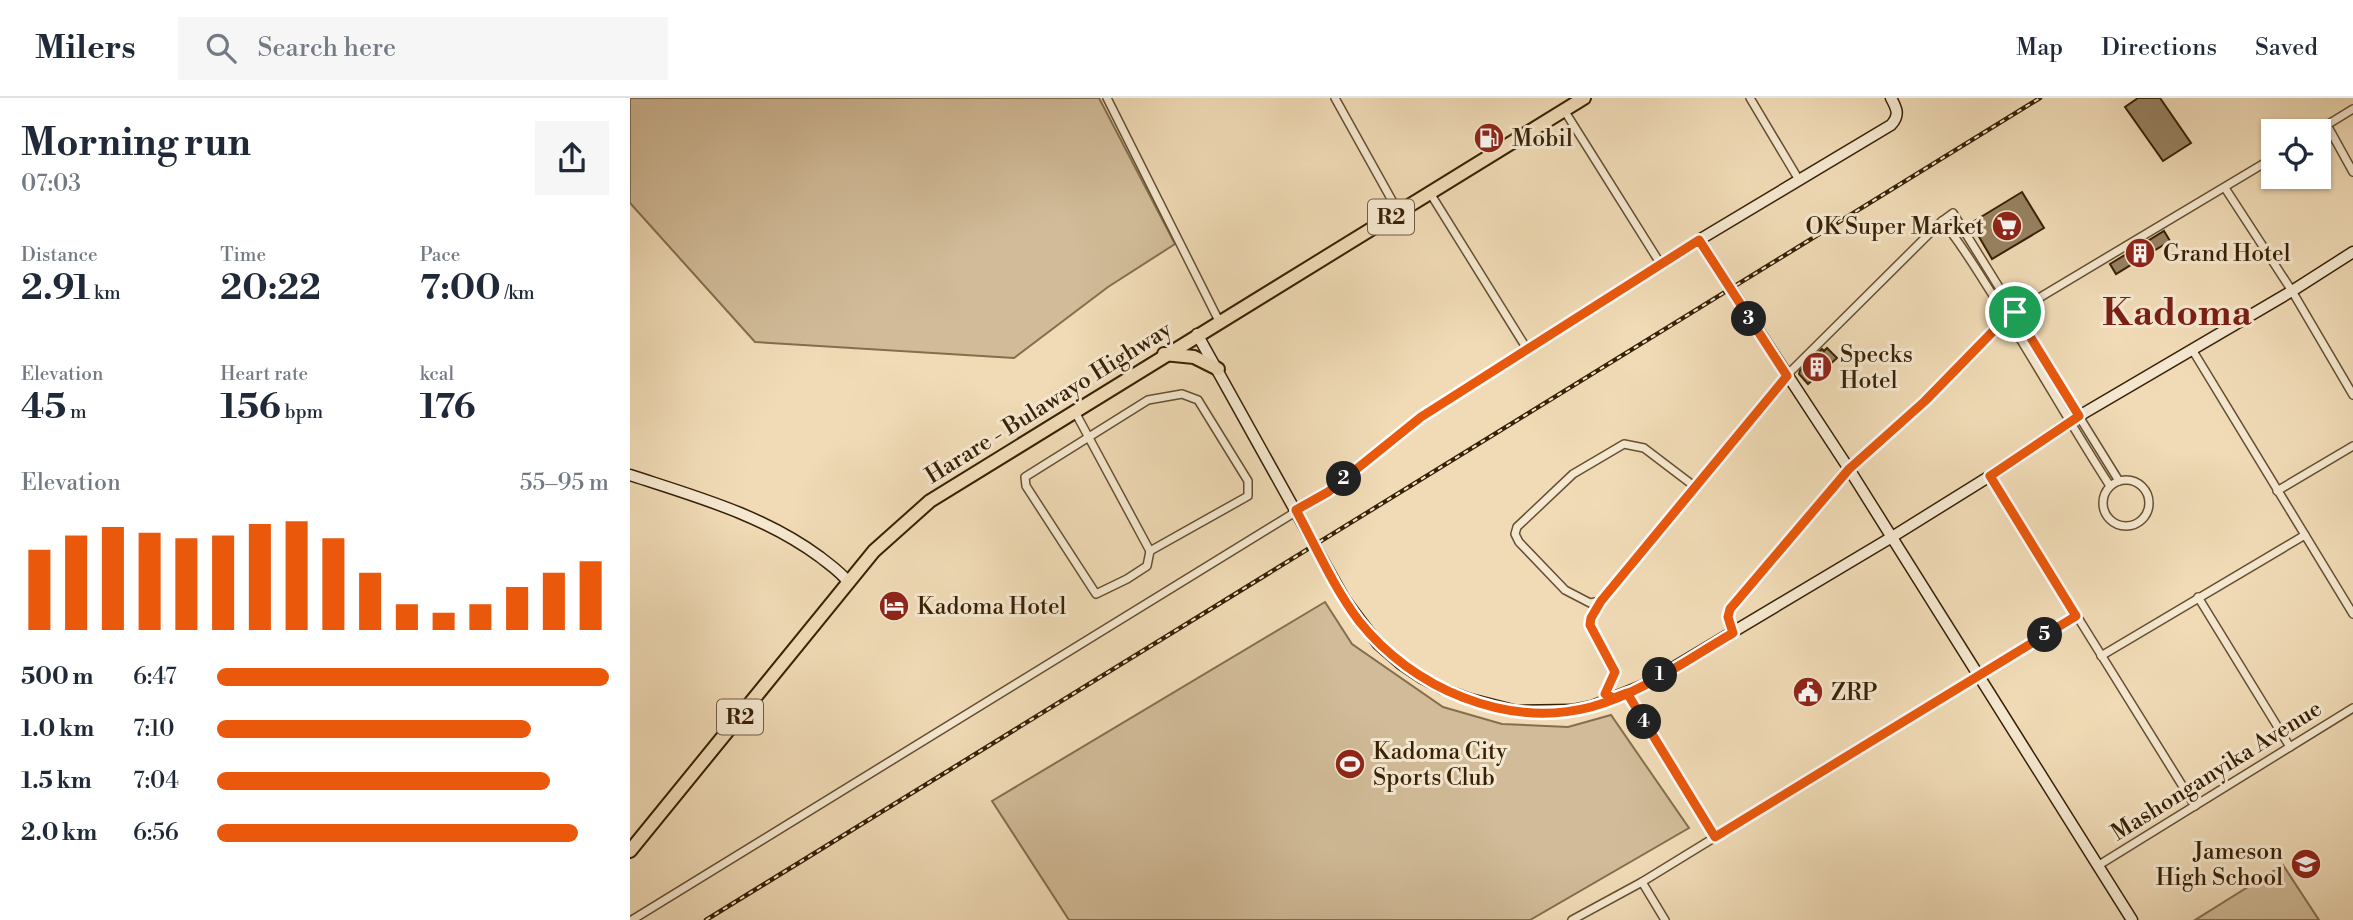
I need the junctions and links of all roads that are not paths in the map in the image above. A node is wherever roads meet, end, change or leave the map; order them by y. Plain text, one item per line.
1 (1107, 98) edge
2 (1335, 98) edge
3 (1750, 98) edge
4 (1891, 98) edge
5 (1573, 103) edge
6 (2353, 109) edge
7 (2331, 123) edge
8 (2331, 132) edge
9 (2261, 166) edge
10 (2353, 172) edge
11 (1799, 180) junction
12 (2225, 188) junction
13 (1430, 193) junction
14 (1399, 213) junction
15 (1942, 221) junction
16 (1699, 240) junction
17 (2353, 252) edge
18 (1660, 263) junction
19 (2292, 291) junction
20 (2015, 312) junction
21 (2007, 317) junction
22 (1219, 321) junction
23 (1197, 334) junction
24 (1527, 349) junction
25 (2193, 351) junction
26 (1164, 354) junction
27 (1218, 369) junction
28 (1787, 376) junction
29 (2353, 395) edge
30 (1074, 410) junction
31 (2079, 416) junction
32 (2069, 423) junction
33 (1089, 436) junction
34 (2353, 446) edge
35 (1849, 469) junction
36 (630, 475) edge
37 (1990, 476) junction
38 (2119, 481) junction
39 (1693, 486) junction
40 (2110, 486) junction
41 (2277, 491) junction
42 (1296, 510) junction
43 (2305, 535) junction
44 (1892, 537) junction
45 (1150, 551) junction
46 (849, 582) junction
47 (2198, 597) junction
48 (1601, 601) junction
49 (2353, 614) edge
50 (2076, 616) junction
51 (1733, 633) junction
52 (2101, 656) junction
53 (1979, 676) junction
54 (1627, 693) junction
55 (1614, 698) junction
56 (2353, 708) edge
57 (2290, 747) junction
58 (2195, 806) junction
59 (1715, 837) junction
60 (630, 851) edge
61 (2099, 865) junction
62 (1642, 882) junction
63 (632, 920) edge
64 (1572, 920) edge
65 (1665, 920) edge
66 (2132, 920) edge

1 - 22 street
2 - 14 street
3 - 11 street
4 - 11 street
5 - 13 highway, Harare - Bulawayo Highway / R2
5 - 18 street
6 - 7 street
8 - 10 street
9 - 12 street
11 - 16 street
12 - 19 street
12 - 20 street
13 - 14 highway, Harare - Bulawayo Highway / R2
13 - 24 street
14 - 22 highway, Harare - Bulawayo Highway / R2
15 - 20 street
15 - 21 street
15 - 28 street
16 - 18 street
16 - 28 street
17 - 19 street
18 - 24 street
19 - 25 street
19 - 29 street
20 - 21 street
20 - 31 street
21 - 32 street
21 - 35 street
22 - 23 highway, Harare - Bulawayo Highway / R2
23 - 26 highway, Harare - Bulawayo Highway / R2
23 - 27 street
24 - 42 street
25 - 31 street
25 - 41 street
26 - 27 highway
26 - 30 highway, Harare - Bulawayo Highway / R2
27 - 42 street
28 - 35 street
28 - 39 street
30 - 33 street
30 - 46 highway, Harare - Bulawayo Highway / R2
31 - 32 street
31 - 38 street
32 - 37 street
32 - 40 street
33 - 45 street
33 - 45 street
33 - 45 street
34 - 41 street
35 - 44 street
35 - 51 street
36 - 46 street
37 - 44 street
37 - 50 street
38 - 40 street
38 - 40 street
39 - 48 street
39 - 48 street
41 - 43 street
42 - 55 street
42 - 63 street
43 - 47 street
43 - 49 street
44 - 51 street
44 - 53 street
46 - 60 highway, Harare - Bulawayo Highway / R2
47 - 52 street
47 - 57 street
48 - 55 street
50 - 52 street
50 - 53 street
51 - 54 street
52 - 58 street
53 - 59 street
53 - 61 street
54 - 55 street
54 - 59 street
56 - 57 street, Mashonganyika Avenue
57 - 58 street, Mashonganyika Avenue
58 - 61 street, Mashonganyika Avenue
59 - 62 street
61 - 66 street
62 - 64 street
62 - 65 street

